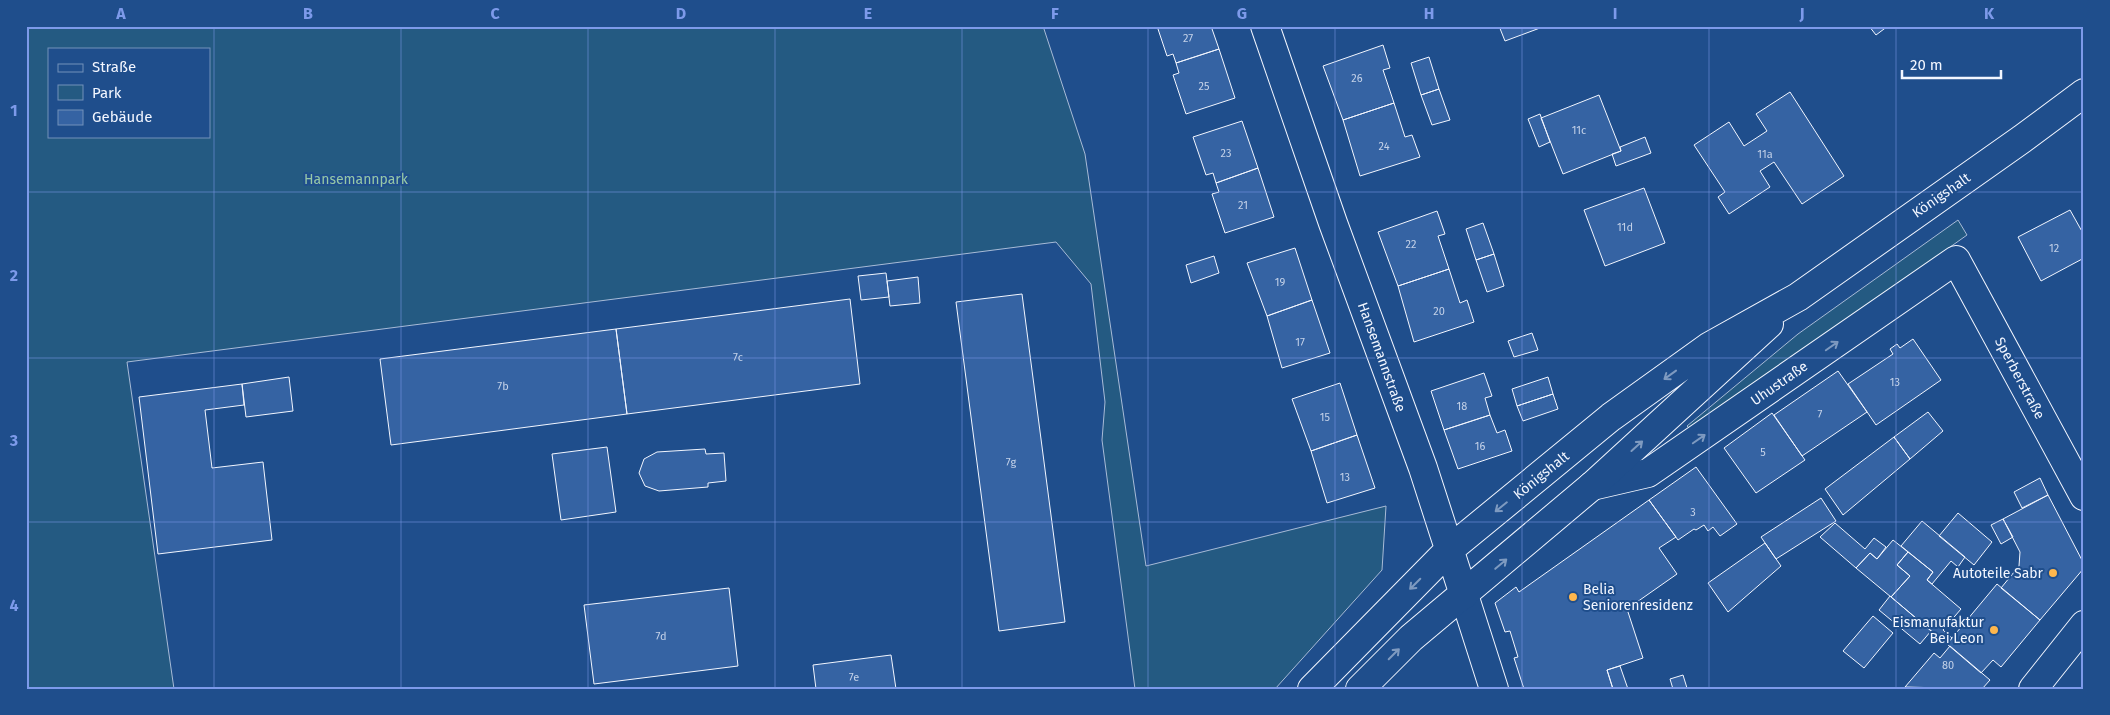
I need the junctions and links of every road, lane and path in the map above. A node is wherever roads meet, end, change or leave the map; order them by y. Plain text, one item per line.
1 (1265, 26) edge
2 (2084, 93) edge
3 (1956, 260) joint
4 (1798, 297) junction
5 (1592, 486) junction
6 (2084, 496) edge
7 (1449, 550) junction
8 (1464, 596) junction
9 (2084, 625) edge
10 (1312, 689) edge
11 (1360, 689) edge
12 (1494, 689) edge
13 (2033, 689) edge

1 - 7 main road, Hansemannstraße
2 - 4 main road, Königshalt
5 -> 3 main road, Uhustraße
3 - 6 main road, Sperberstraße
5 -> 4 main road, Königshalt
4 -> 7 main road, Königshalt
8 -> 5 main road, Königshalt
7 - 8 main road, Hansemannstraße
7 -> 10 main road, Königshalt
11 -> 8 main road, Königshalt
8 - 12 main road, Hansemannstraße
9 - 13 main road

